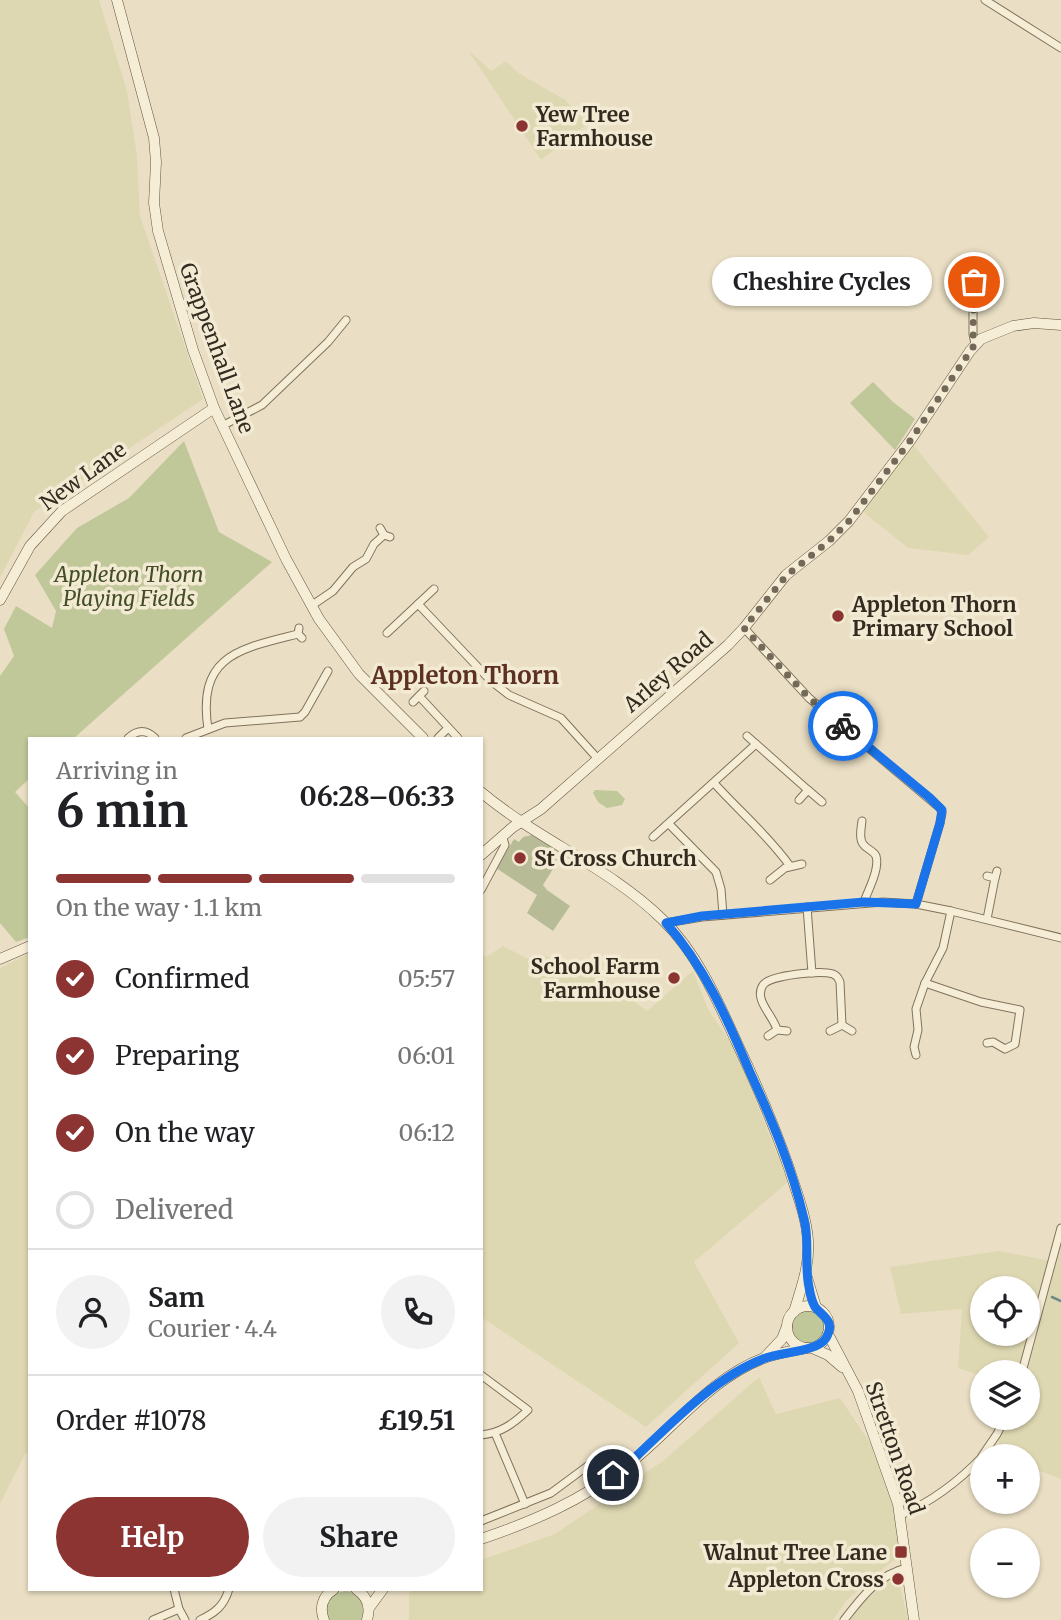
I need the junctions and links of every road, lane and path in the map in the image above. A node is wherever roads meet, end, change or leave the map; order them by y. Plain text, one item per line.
1 (117, 0) edge
2 (985, 0) edge
3 (1061, 48) edge
4 (974, 282) dead end
5 (346, 320) dead end
6 (1061, 325) edge
7 (975, 344) junction
8 (214, 408) junction
9 (222, 426) junction
10 (385, 533) dead end
11 (433, 589) dead end
12 (0, 600) edge
13 (418, 604) junction
14 (311, 606) junction
15 (744, 628) junction
16 (300, 633) dead end
17 (387, 633) dead end
18 (328, 671) dead end
19 (419, 696) dead end
20 (448, 728) junction
21 (208, 729) junction
22 (747, 736) dead end
23 (129, 737) edge
24 (153, 737) edge
25 (188, 737) edge
26 (422, 737) edge
27 (439, 737) edge
28 (456, 737) edge
29 (756, 744) junction
30 (598, 759) junction
31 (714, 783) junction
32 (808, 790) junction
33 (483, 793) edge
34 (799, 800) dead end
35 (822, 802) dead end
36 (862, 821) dead end
37 (523, 823) junction
38 (669, 824) junction
39 (653, 837) dead end
40 (503, 838) junction
41 (483, 853) edge
42 (802, 864) dead end
43 (790, 866) junction
44 (986, 876) dead end
45 (770, 880) dead end
46 (483, 886) edge
47 (864, 902) junction
48 (916, 904) junction
49 (807, 906) junction
50 (951, 911) junction
51 (723, 915) junction
52 (987, 919) junction
53 (666, 923) junction
54 (1061, 938) edge
55 (28, 947) edge
56 (0, 959) edge
57 (812, 973) junction
58 (925, 983) junction
59 (842, 1026) junction
60 (777, 1030) junction
61 (787, 1031) dead end
62 (830, 1031) dead end
63 (852, 1031) dead end
64 (768, 1036) dead end
65 (987, 1043) dead end
66 (917, 1056) dead end
67 (1061, 1228) edge
68 (806, 1273) junction
69 (816, 1307) junction
70 (794, 1312) junction
71 (787, 1326) junction
72 (828, 1334) junction
73 (809, 1348) junction
74 (763, 1358) junction
75 (1025, 1360) edge
76 (848, 1372) junction
77 (483, 1376) edge
78 (495, 1433) junction
79 (483, 1435) edge
80 (597, 1459) dead end
81 (970, 1469) edge
82 (525, 1504) junction
83 (901, 1516) junction
84 (483, 1520) edge
85 (483, 1538) edge
86 (907, 1568) junction
87 (174, 1591) edge
88 (228, 1591) edge
89 (332, 1591) edge
90 (359, 1591) edge
91 (382, 1591) edge
92 (179, 1609) junction
93 (323, 1615) edge
94 (368, 1616) edge
95 (153, 1620) edge
96 (185, 1620) edge
97 (200, 1620) edge
98 (316, 1620) edge
99 (844, 1620) edge
100 (914, 1620) edge

1 - 8 main road, Grappenhall Lane
2 - 3 street
4 - 7 street
5 - 9 street
6 - 7 main road, Arley Road
7 - 15 main road, Arley Road
8 - 9 main road, Grappenhall Lane
8 - 12 main road, New Lane
9 - 14 main road, Grappenhall Lane
10 - 14 street
11 - 13 street
13 - 17 street
13 - 30 street
14 - 26 main road, Grappenhall Lane
15 - 30 main road, Arley Road
15 - 48 street
16 - 21 street
18 - 21 street
19 - 20 street
20 - 27 street
20 - 28 street
21 - 25 street
22 - 29 street
23 - 24 street
29 - 31 street
29 - 32 street
30 - 37 main road, Arley Road
31 - 38 street
31 - 43 street
32 - 34 street
32 - 35 street
33 - 37 main road
36 - 47 street
37 - 40 main road, Arley Road
37 - 53 main road
38 - 39 street
38 - 51 street
40 - 41 main road, Arley Road
40 - 46 street
42 - 43 street
43 - 45 street
44 - 52 street
47 - 48 street
47 - 49 street
48 - 50 street
49 - 51 street
49 - 57 street
50 - 52 street
50 - 58 street
51 - 53 street
52 - 54 street
53 - 68 main road
55 - 56 main road
57 - 59 street
57 - 60 street
58 - 65 street
58 - 66 street
59 - 62 street
59 - 63 street
60 - 61 street
60 - 64 street
67 - 75 street
68 - 69 main road
68 - 70 main road
69 - 70 main road
69 - 72 main road
70 - 71 main road
71 - 73 main road
71 - 74 main road
72 - 73 main road
72 - 76 main road, Stretton Road
73 - 74 main road
73 - 76 main road, Stretton Road
74 - 85 main road
76 - 83 main road, Stretton Road
77 - 78 street
78 - 79 street
78 - 82 street
80 - 82 street
81 - 83 street
82 - 84 street
83 - 86 main road, Stretton Road
86 - 99 street
86 - 100 main road, Stretton Road
87 - 92 street
88 - 97 street
89 - 93 main road
90 - 94 main road
91 - 94 main road
92 - 95 street
92 - 96 street
93 - 98 street

